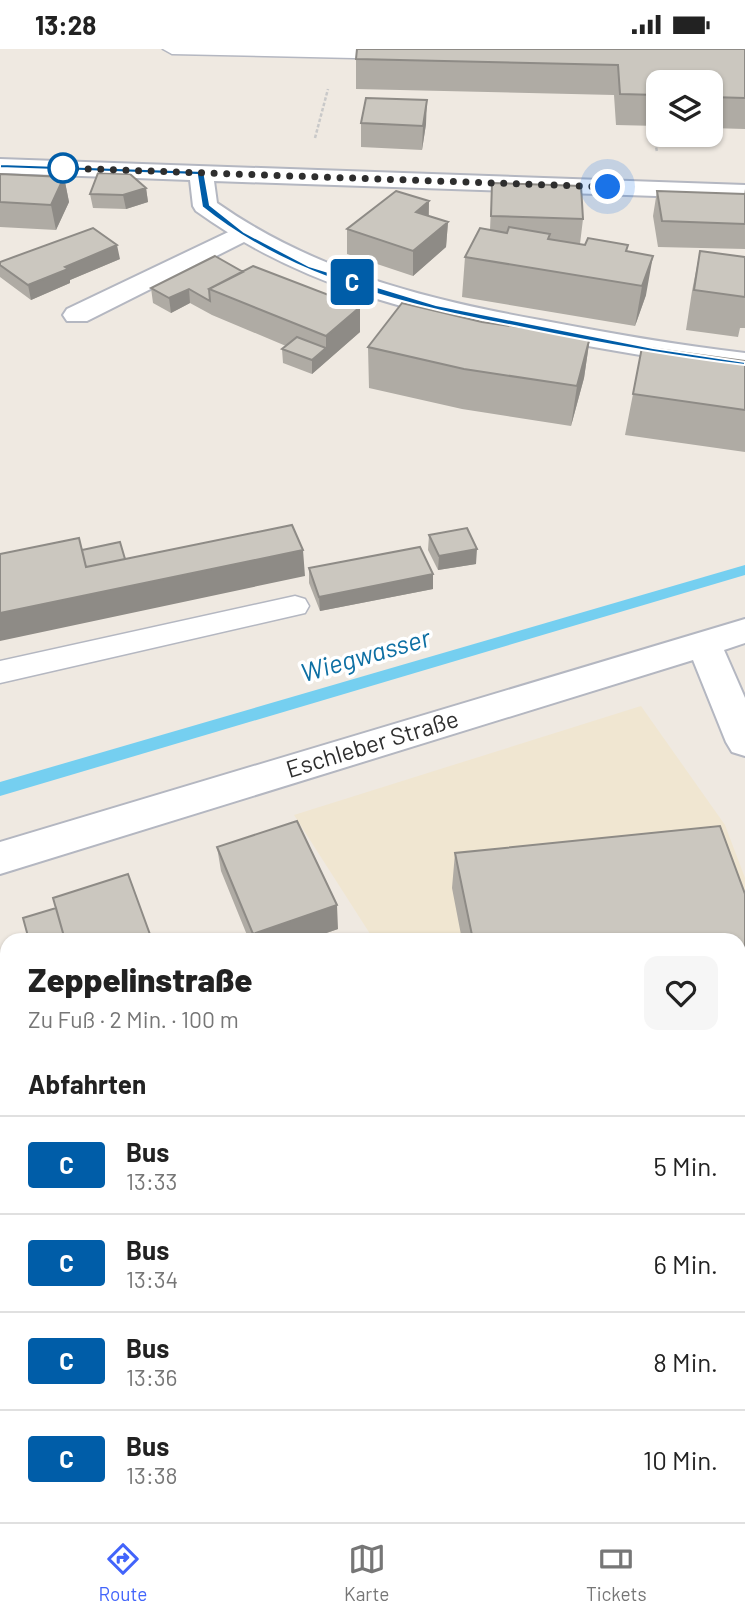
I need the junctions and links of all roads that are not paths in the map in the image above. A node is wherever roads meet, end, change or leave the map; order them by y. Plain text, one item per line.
1 (172, 49) edge
2 (418, 55) edge
3 (0, 166) edge
4 (201, 173) junction
5 (745, 192) edge
6 (241, 234) junction
7 (76, 315) dead end
8 (745, 362) edge
9 (295, 606) dead end
10 (745, 631) edge
11 (704, 643) junction
12 (0, 673) edge
13 (745, 742) edge
14 (0, 858) edge

1 - 2 lane
3 - 4 street
4 - 5 street
4 - 6 street
6 - 7 street
6 - 8 street
9 - 12 lane
10 - 11 street, Eschleber Straße
11 - 13 street
11 - 14 street, Eschleber Straße

